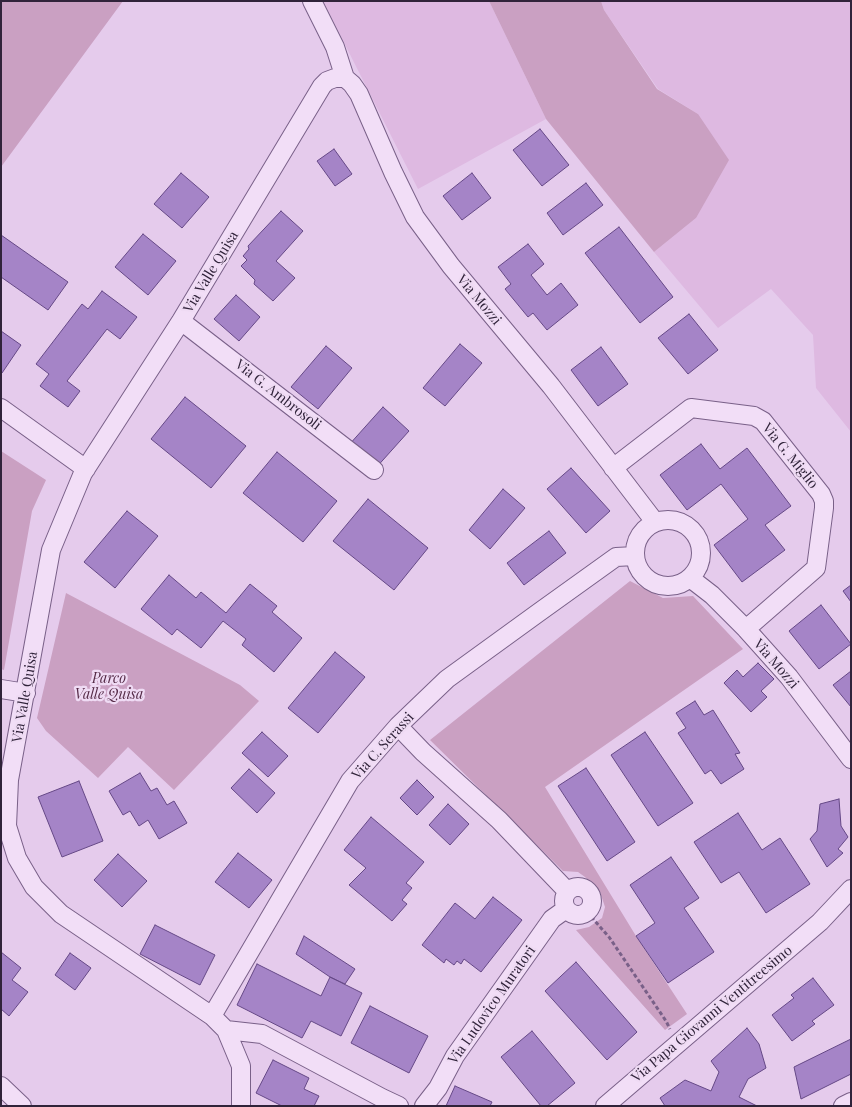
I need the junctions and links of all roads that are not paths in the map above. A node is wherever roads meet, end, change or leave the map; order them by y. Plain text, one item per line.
1 (312, 1) edge
2 (340, 78) junction
3 (181, 321) junction
4 (1, 408) edge
5 (613, 468) junction
6 (86, 469) junction
7 (374, 470) dead end
8 (655, 522) junction
9 (635, 556) junction
10 (690, 578) junction
11 (746, 629) junction
12 (1, 689) edge
13 (26, 693) junction
14 (398, 726) junction
15 (851, 759) edge
16 (851, 889) edge
17 (567, 891) junction
18 (851, 902) edge
19 (566, 909) junction
20 (820, 922) junction
21 (212, 1016) junction
22 (226, 1030) junction
23 (1, 1086) edge
24 (851, 1102) edge
25 (606, 1105) edge
26 (22, 1106) edge
27 (241, 1106) edge
28 (399, 1106) edge
29 (424, 1106) edge
30 (844, 1106) edge

1 - 2 street, Via Mozzi
2 - 3 street, Via Valle Quisa
2 - 5 street, Via Mozzi
3 - 6 street, Via Valle Quisa
3 - 7 street, Via G. Ambrosoli
4 - 6 street
5 - 8 street, Via Mozzi
5 - 11 street, Via G. Miglio
6 - 13 street, Via Valle Quisa
8 - 9 street
8 - 10 street
9 - 10 street
9 - 14 street, Via C. Serassi
10 - 11 street, Via Mozzi
11 - 15 street, Via Mozzi
12 - 13 street
13 - 21 street, Via Valle Quisa
14 - 17 street
14 - 21 street, Via C. Serassi
16 - 20 street, Via Papa Giovanni Ventitreesimo
17 - 19 street
17 - 19 street
18 - 20 street, Via Papa Giovanni Ventitreesimo
19 - 29 street, Via Ludovico Muratori
20 - 25 street, Via Papa Giovanni Ventitreesimo
21 - 22 street, Via Valle Quisa
22 - 27 street
22 - 28 street
23 - 26 street
24 - 30 street

